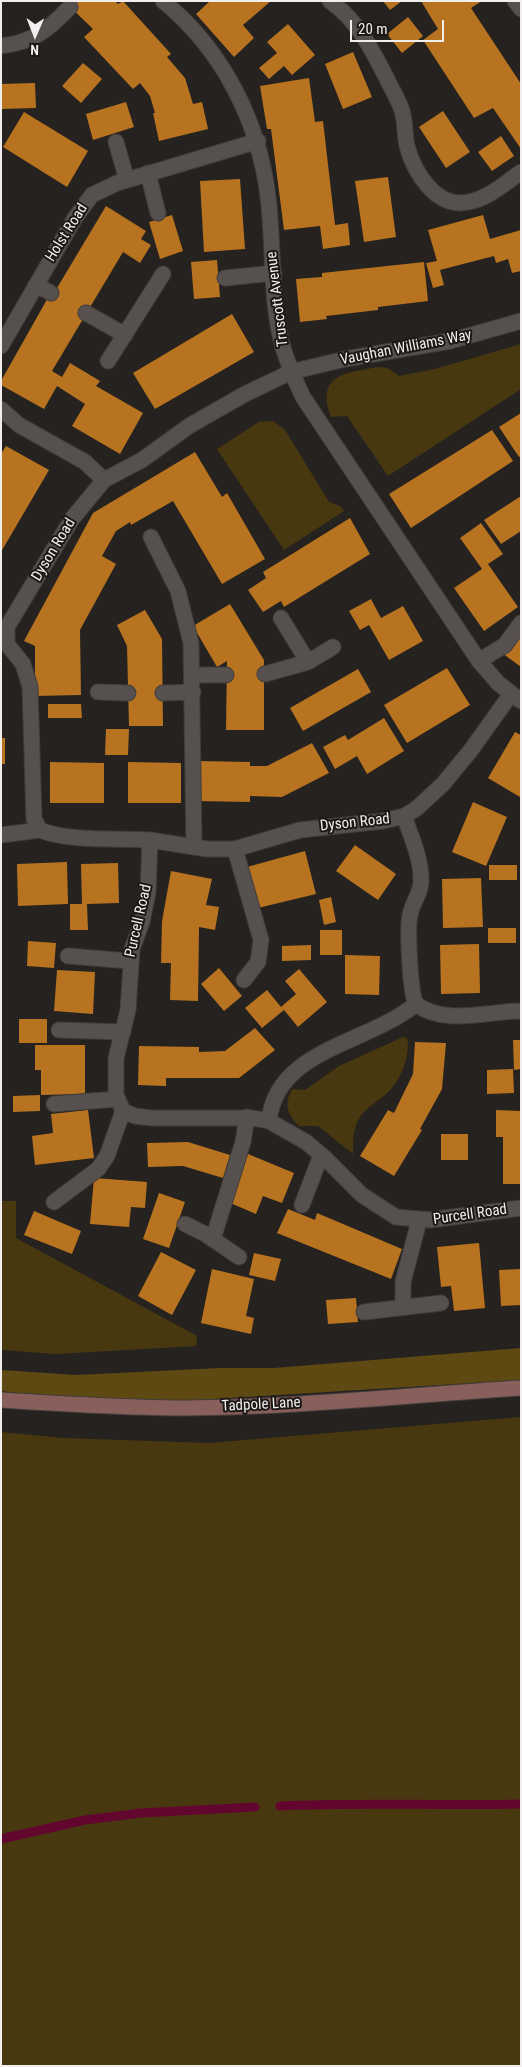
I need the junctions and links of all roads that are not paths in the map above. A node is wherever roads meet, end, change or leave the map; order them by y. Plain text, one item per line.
1 (330, 1) edge
2 (516, 1) edge
3 (172, 4) edge
4 (70, 7) dead end
5 (521, 9) edge
6 (1, 46) edge
7 (258, 140) junction
8 (116, 142) dead end
9 (521, 172) edge
10 (148, 174) junction
11 (126, 180) junction
12 (158, 213) dead end
13 (274, 273) junction
14 (163, 274) dead end
15 (225, 278) dead end
16 (36, 285) junction
17 (51, 293) dead end
18 (86, 313) dead end
19 (521, 321) edge
20 (125, 335) junction
21 (1, 346) edge
22 (108, 361) dead end
23 (291, 372) junction
24 (1, 409) edge
25 (104, 480) junction
26 (151, 537) dead end
27 (281, 618) dead end
28 (521, 623) edge
29 (333, 647) dead end
30 (479, 661) junction
31 (308, 662) junction
32 (226, 674) dead end
33 (265, 674) dead end
34 (192, 675) junction
35 (98, 692) dead end
36 (128, 692) dead end
37 (193, 692) junction
38 (162, 693) dead end
39 (516, 697) edge
40 (404, 816) junction
41 (40, 830) junction
42 (1, 835) edge
43 (150, 840) junction
44 (194, 848) junction
45 (236, 849) junction
46 (68, 956) dead end
47 (129, 961) junction
48 (244, 980) dead end
49 (416, 1004) junction
50 (521, 1011) edge
51 (59, 1030) dead end
52 (123, 1032) junction
53 (54, 1104) dead end
54 (120, 1105) junction
55 (247, 1118) junction
56 (269, 1122) junction
57 (321, 1155) junction
58 (54, 1202) dead end
59 (302, 1205) dead end
60 (521, 1208) edge
61 (419, 1221) junction
62 (185, 1224) dead end
63 (213, 1240) junction
64 (239, 1257) dead end
65 (441, 1303) dead end
66 (403, 1307) junction
67 (364, 1312) dead end
68 (521, 1388) edge
69 (1, 1400) edge

1 - 9 street
2 - 5 street
3 - 7 street, Truscott Avenue
4 - 6 street
7 - 10 street, Holst Road
7 - 13 street, Truscott Avenue
8 - 11 street
10 - 11 street, Holst Road
10 - 12 street
11 - 16 street, Holst Road
13 - 15 street
13 - 23 street, Truscott Avenue
14 - 20 street
16 - 17 street
16 - 21 street, Holst Road
18 - 20 street
19 - 23 street, Vaughan Williams Way
20 - 22 street
23 - 25 street, Dyson Road
23 - 30 street, Truscott Avenue
24 - 25 street
25 - 41 street, Dyson Road
26 - 34 street
27 - 31 street
28 - 30 street
29 - 31 street
30 - 39 street, Truscott Avenue
31 - 33 street
32 - 34 street
34 - 37 street
35 - 36 street
37 - 38 street
37 - 44 street
39 - 40 street, Dyson Road
40 - 45 street, Dyson Road
40 - 49 street
41 - 42 street
41 - 43 street
43 - 44 street, Dyson Road
43 - 47 street, Purcell Road
44 - 45 street, Dyson Road
45 - 48 street
46 - 47 street
47 - 52 street, Purcell Road
49 - 50 street
49 - 56 street
51 - 52 street
52 - 54 street, Purcell Road
53 - 54 street
54 - 55 street, Purcell Road
54 - 58 street, Purcell Road
55 - 56 street, Purcell Road
55 - 63 street
56 - 57 street, Purcell Road
57 - 59 street
57 - 61 street, Purcell Road
60 - 61 street, Purcell Road
61 - 66 street, Purcell Road
62 - 63 street
63 - 64 street
65 - 66 street
66 - 67 street
68 - 69 street, Tadpole Lane

